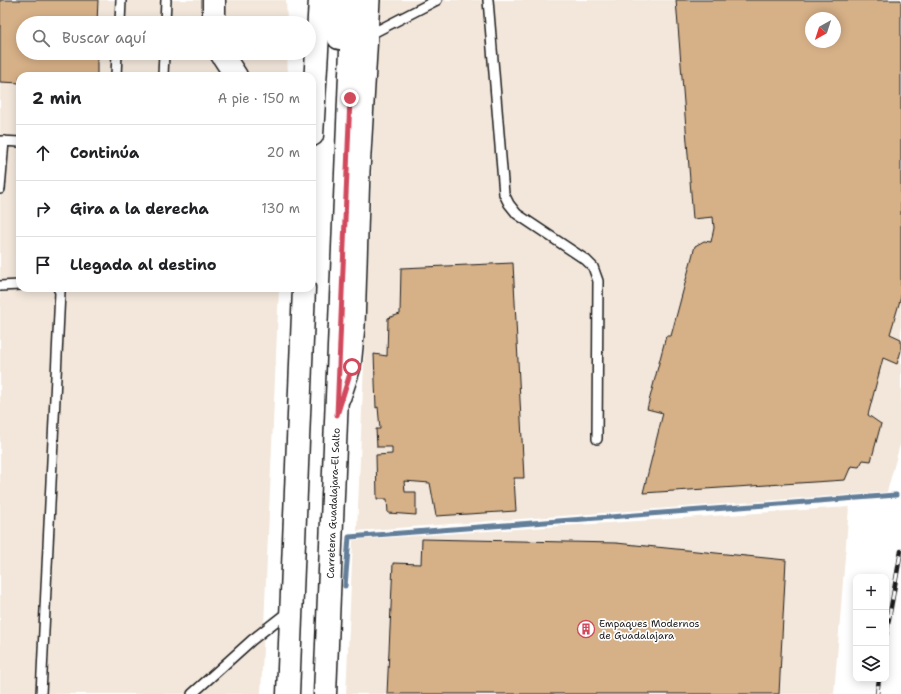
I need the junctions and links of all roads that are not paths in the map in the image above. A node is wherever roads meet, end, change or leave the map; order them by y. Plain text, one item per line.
1 (121, 0) edge
2 (166, 0) edge
3 (214, 0) edge
4 (320, 0) edge
5 (337, 0) edge
6 (353, 0) edge
7 (371, 0) edge
8 (437, 0) edge
9 (488, 0) edge
10 (120, 16) edge
11 (165, 16) edge
12 (214, 16) edge
13 (369, 35) junction
14 (117, 60) edge
15 (164, 60) edge
16 (226, 60) edge
17 (116, 72) edge
18 (163, 72) edge
19 (233, 72) edge
20 (316, 72) edge
21 (350, 98) junction
22 (2, 141) edge
23 (16, 142) edge
24 (0, 189) edge
25 (16, 285) edge
26 (0, 286) edge
27 (59, 292) edge
28 (304, 292) edge
29 (337, 415) junction
30 (597, 439) dead end
31 (292, 609) junction
32 (42, 694) edge
33 (192, 694) edge
34 (288, 694) edge
35 (326, 694) edge

1 - 10 lane
2 - 11 lane
3 - 12 main road
4 - 20 main road
5 - 21 main road
6 - 21 main road, Carretera Guadalajara-El Salto
7 - 13 street
8 - 13 lane
9 - 30 lane
13 - 29 street
14 - 17 lane
15 - 18 lane
16 - 19 main road
21 - 29 main road, Carretera Guadalajara-El Salto
22 - 23 lane
22 - 24 lane
25 - 26 lane
27 - 32 lane
28 - 31 main road
29 - 35 main road, Carretera Guadalajara-El Salto
31 - 33 lane
31 - 34 main road

